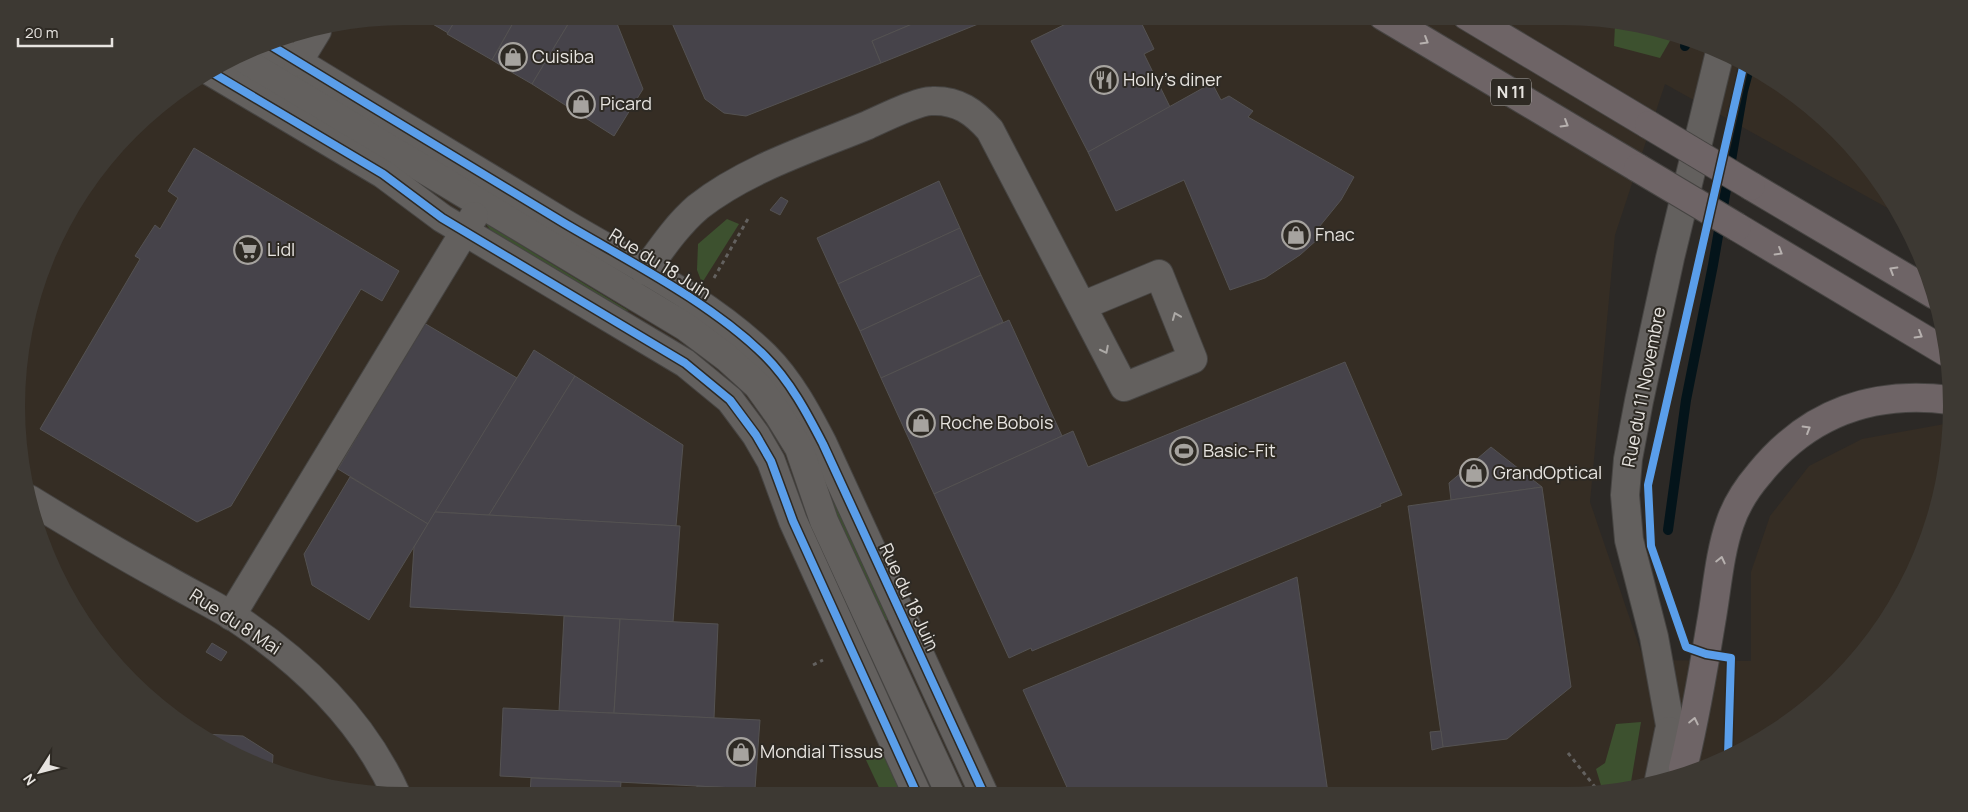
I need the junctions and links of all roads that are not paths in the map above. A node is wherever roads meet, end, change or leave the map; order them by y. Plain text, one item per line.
1 (1398, 25) edge
2 (1482, 25) edge
3 (1505, 25) edge
4 (314, 36) edge
5 (275, 48) edge
6 (1718, 59) edge
7 (244, 61) edge
8 (298, 62) junction
9 (1564, 74) junction
10 (217, 75) edge
11 (488, 193) junction
12 (464, 231) junction
13 (652, 286) junction
14 (1924, 289) edge
15 (1082, 306) dead end
16 (634, 333) junction
17 (1939, 348) edge
18 (1943, 399) edge
19 (38, 504) edge
20 (231, 616) junction
21 (1677, 769) edge
22 (1675, 770) edge
23 (392, 786) edge
24 (914, 787) edge
25 (947, 787) edge
26 (981, 787) edge

1 -> 17 highway, N 11, bridge
2 - 9 highway, N 11
3 - 9 highway
4 - 8 street
5 - 8 street, Rue du 18 Juin
6 - 22 street, Rue du 11 Novembre
7 - 11 street
8 - 11 street, Rue du 18 Juin
14 -> 9 highway, N 11, bridge
10 - 12 street
11 - 12 street
11 - 13 street, Rue du 18 Juin
12 - 16 street
12 - 20 street
13 - 15 street, Rue du 18 Juin
13 - 16 street
13 - 25 street
13 - 26 street, Rue du 18 Juin
16 - 24 street
21 -> 18 highway
19 - 20 street, Rue du 8 Mai
20 - 23 street, Rue du 8 Mai

